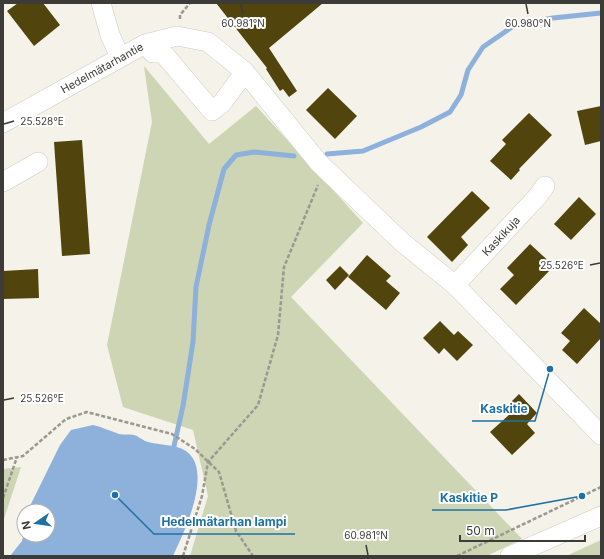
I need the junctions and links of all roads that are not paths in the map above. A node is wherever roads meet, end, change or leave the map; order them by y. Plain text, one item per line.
1 (101, 3) edge
2 (145, 44) junction
3 (120, 57) junction
4 (245, 72) junction
5 (3, 123) edge
6 (38, 162) dead end
7 (3, 182) edge
8 (545, 186) dead end
9 (455, 285) junction
10 (601, 435) edge
11 (601, 516) edge
12 (510, 556) edge

1 - 3 street
2 - 3 street, Hedelmätarhantie
2 - 4 street, Hedelmätarhantie
2 - 4 street
3 - 5 street, Hedelmätarhantie
4 - 9 street, Hedelmätarhantie
6 - 7 street
8 - 9 street, Kaskikuja
9 - 10 street, Hedelmätarhantie
11 - 12 street

